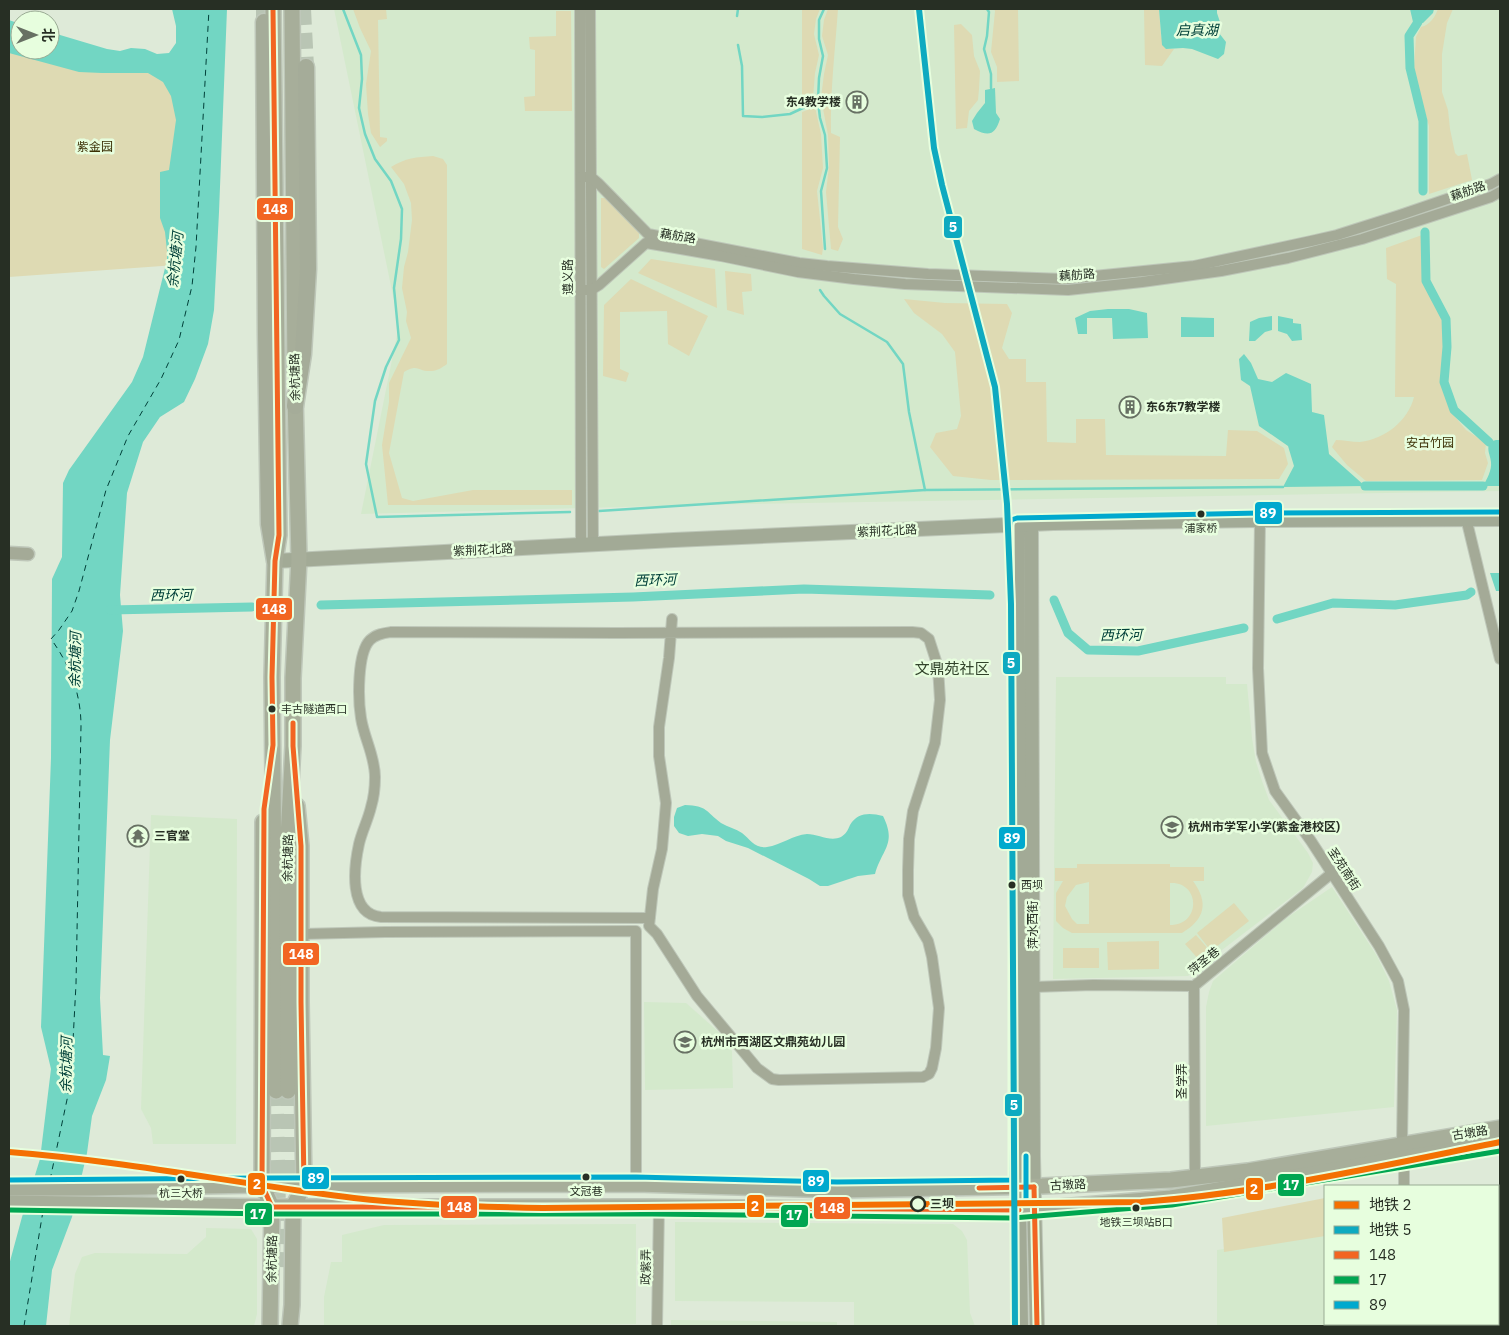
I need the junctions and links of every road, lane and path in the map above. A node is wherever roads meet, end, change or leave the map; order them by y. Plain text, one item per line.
1 (292, 9) edge
2 (580, 9) edge
3 (590, 9) edge
4 (268, 15) tunnel mouth
5 (306, 67) tunnel mouth
6 (586, 177) junction
7 (1500, 179) edge
8 (1500, 192) edge
9 (647, 238) junction
10 (586, 290) junction
11 (296, 406) junction
12 (1466, 518) junction
13 (1500, 519) edge
14 (1260, 520) junction
15 (1024, 524) junction
16 (587, 545) junction
17 (9, 553) edge
18 (28, 554) dead end
19 (299, 559) junction
20 (274, 561) junction
21 (672, 619) dead end
22 (1025, 621) junction
23 (671, 633) junction
24 (1500, 659) edge
25 (273, 745) junction
26 (293, 746) junction
27 (1332, 873) junction
28 (650, 918) junction
29 (300, 934) junction
30 (1194, 986) junction
31 (1033, 987) junction
32 (1500, 1128) edge
33 (1500, 1143) edge
34 (1403, 1151) junction
35 (1195, 1177) junction
36 (636, 1184) junction
37 (262, 1185) junction
38 (304, 1185) junction
39 (1404, 1185) edge
40 (1026, 1187) junction
41 (9, 1188) edge
42 (9, 1203) edge
43 (272, 1207) junction
44 (293, 1207) junction
45 (659, 1207) junction
46 (1019, 1210) junction
47 (1034, 1210) junction
48 (270, 1326) edge
49 (290, 1326) edge
50 (657, 1326) edge
51 (1021, 1326) edge
52 (1037, 1326) edge

1 - 11 main road, 余杭塘路
2 - 6 street, 遵义路
3 - 6 street, 遵义路
4 - 20 highway
5 - 11 highway
6 - 9 street
6 - 10 street, 遵义路
7 - 9 street, 藕舫路
8 - 9 street, 藕舫路
9 - 10 street
10 - 16 street, 遵义路
11 - 19 main road, 余杭塘路
12 - 13 main road, 紫荆花北路
12 - 14 main road, 紫荆花北路
12 - 24 street
14 - 15 main road, 紫荆花北路
14 - 27 street, 圣苑南街
15 - 16 main road, 紫荆花北路
15 - 22 main road, 萍水西街
16 - 19 main road, 紫荆花北路
17 - 18 street
19 - 20 main road, 紫荆花北路
19 - 26 main road, 余杭塘路
20 - 25 main road, 余杭塘路
21 - 23 street
22 - 31 main road, 萍水西街
22 - 40 main road, 萍水西街
23 - 28 street
23 - 28 street
23 - 28 street
25 - 26 main road, 余杭塘路
25 - 37 main road, 余杭塘路
26 - 29 main road, 余杭塘路
27 - 30 street, 萍圣巷
27 - 34 street, 圣苑南街
29 - 36 street
29 - 38 main road, 余杭塘路
30 - 31 street, 萍圣巷
30 - 35 street, 圣学弄
31 - 40 main road, 萍水西街
32 - 34 main road, 古墩路
33 - 34 main road, 古墩路
34 - 35 main road, 古墩路
34 - 39 street, 圣苑南街
34 - 47 main road, 古墩路
35 - 40 main road, 古墩路
36 - 38 main road, 古墩路
36 - 40 main road, 古墩路
37 - 38 main road, 古墩路
37 - 41 main road, 古墩路
37 - 43 main road, 余杭塘路
38 - 44 main road, 余杭塘路
40 - 46 main road, 萍水西街
40 - 47 main road, 萍水西街
42 - 43 main road, 古墩路
43 - 44 main road, 古墩路
43 - 48 main road, 余杭塘路
44 - 45 main road, 古墩路
44 - 49 main road, 余杭塘路
45 - 46 main road, 古墩路
45 - 50 street, 政紫弄
46 - 47 main road, 古墩路
46 - 51 main road, 萍水西街
47 - 52 main road, 萍水西街

